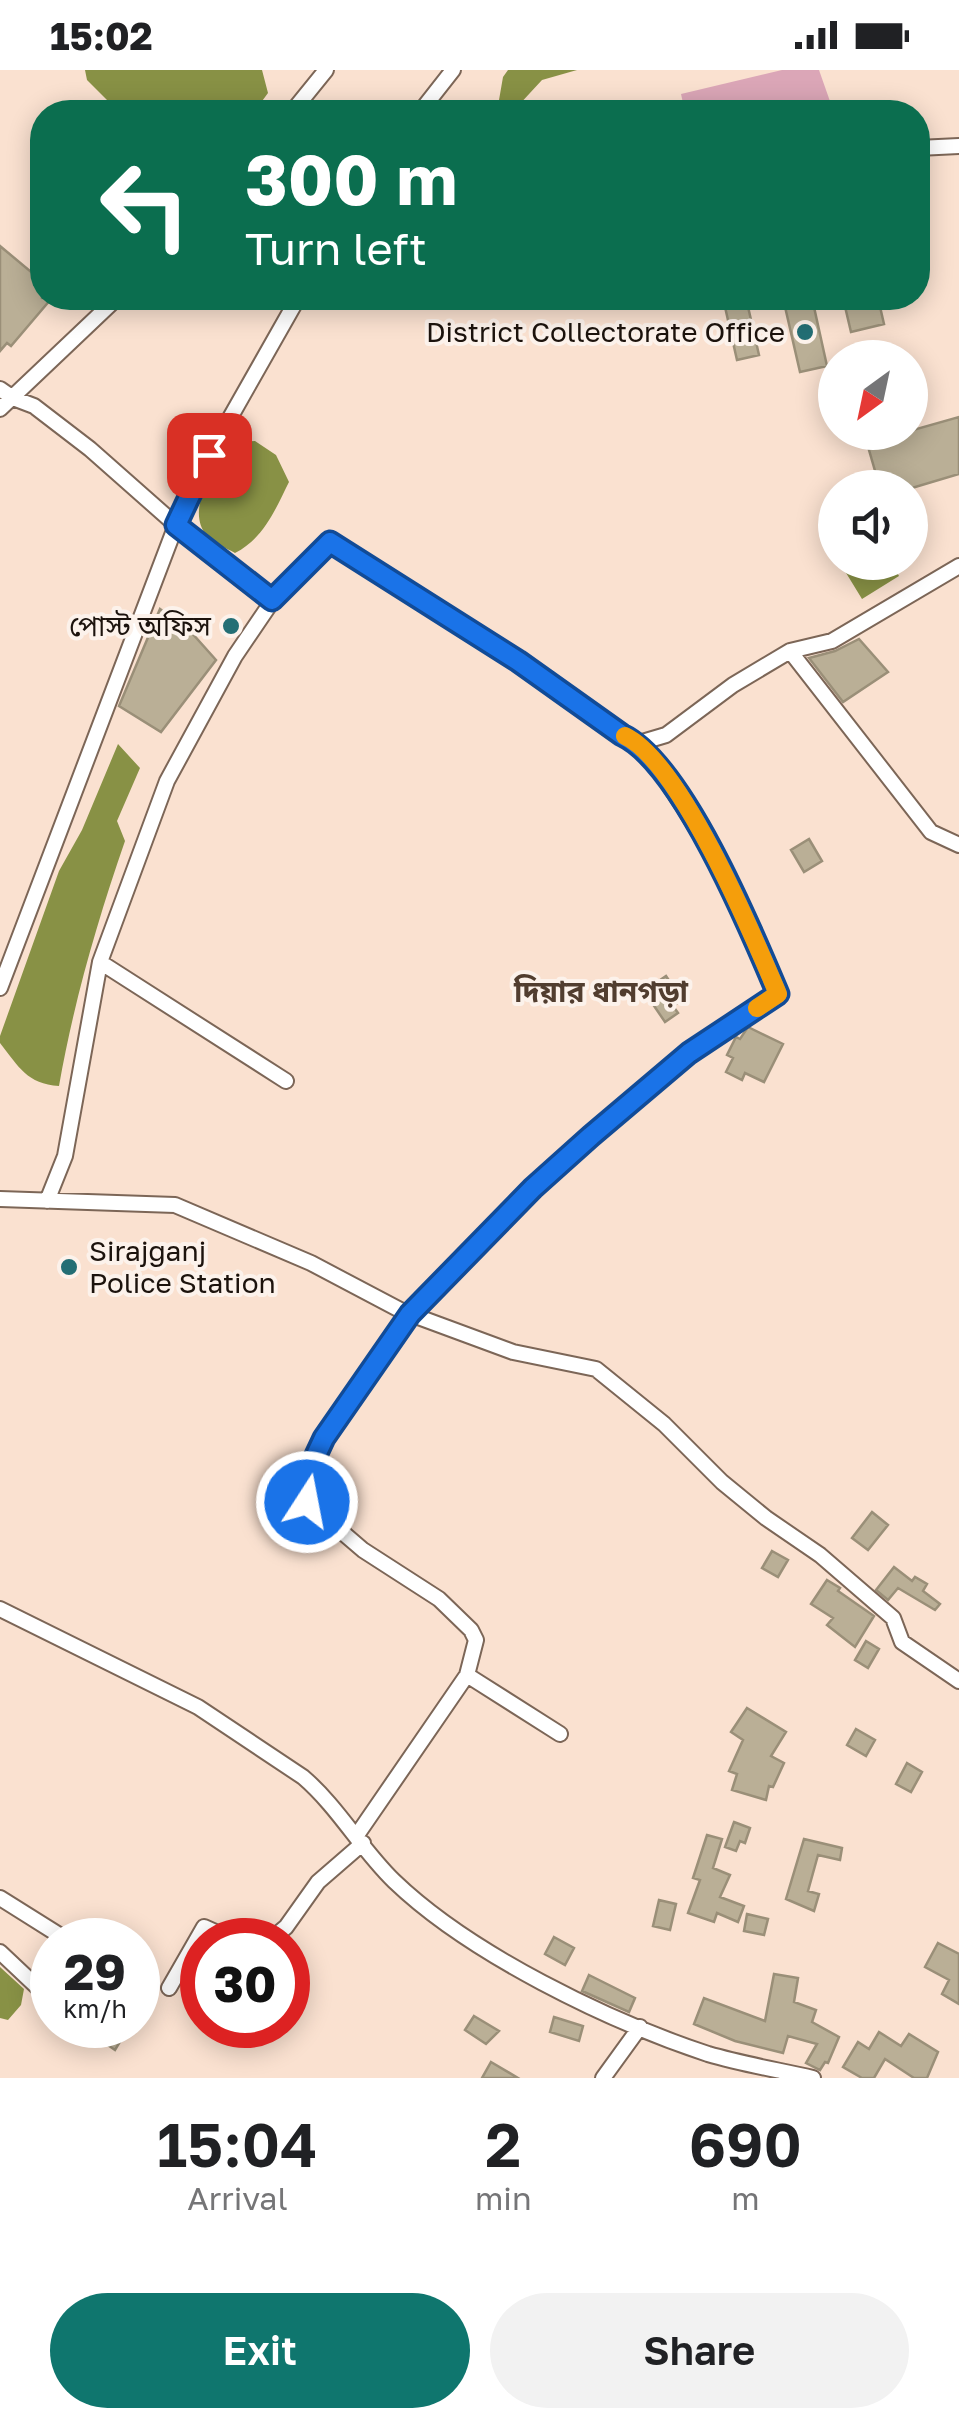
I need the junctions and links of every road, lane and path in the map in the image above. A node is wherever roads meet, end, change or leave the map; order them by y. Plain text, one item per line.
1 (326, 70) edge
2 (453, 70) edge
3 (302, 100) edge
4 (429, 100) edge
5 (959, 146) edge
6 (930, 147) edge
7 (104, 310) edge
8 (292, 310) edge
9 (0, 388) edge
10 (13, 398) junction
11 (0, 409) edge
12 (176, 525) junction
13 (959, 566) edge
14 (272, 600) junction
15 (790, 651) junction
16 (639, 743) junction
17 (959, 845) edge
18 (100, 962) junction
19 (0, 987) edge
20 (286, 1081) dead end
21 (0, 1200) edge
22 (47, 1201) junction
23 (410, 1314) junction
24 (0, 1609) edge
25 (467, 1675) junction
26 (959, 1680) edge
27 (560, 1734) dead end
28 (360, 1839) junction
29 (0, 1898) edge
30 (32, 1918) edge
31 (292, 1918) edge
32 (0, 1952) edge
33 (180, 1968) edge
34 (30, 1980) edge
35 (168, 1988) dead end
36 (640, 2027) junction
37 (603, 2078) edge
38 (813, 2078) edge

1 - 3 street
2 - 4 street
5 - 6 street
7 - 10 street
8 - 12 street
9 - 10 street
10 - 11 street
10 - 12 street
12 - 14 street
12 - 19 street
13 - 15 street
14 - 16 street
14 - 18 street
15 - 16 street
15 - 17 street
16 - 23 street
18 - 20 street
18 - 22 street
21 - 22 street
22 - 23 street
23 - 25 street
23 - 26 street
24 - 28 street
25 - 27 street
25 - 28 street
28 - 31 street
28 - 36 street
29 - 30 street
32 - 34 street
33 - 35 street
36 - 37 street
36 - 38 street

